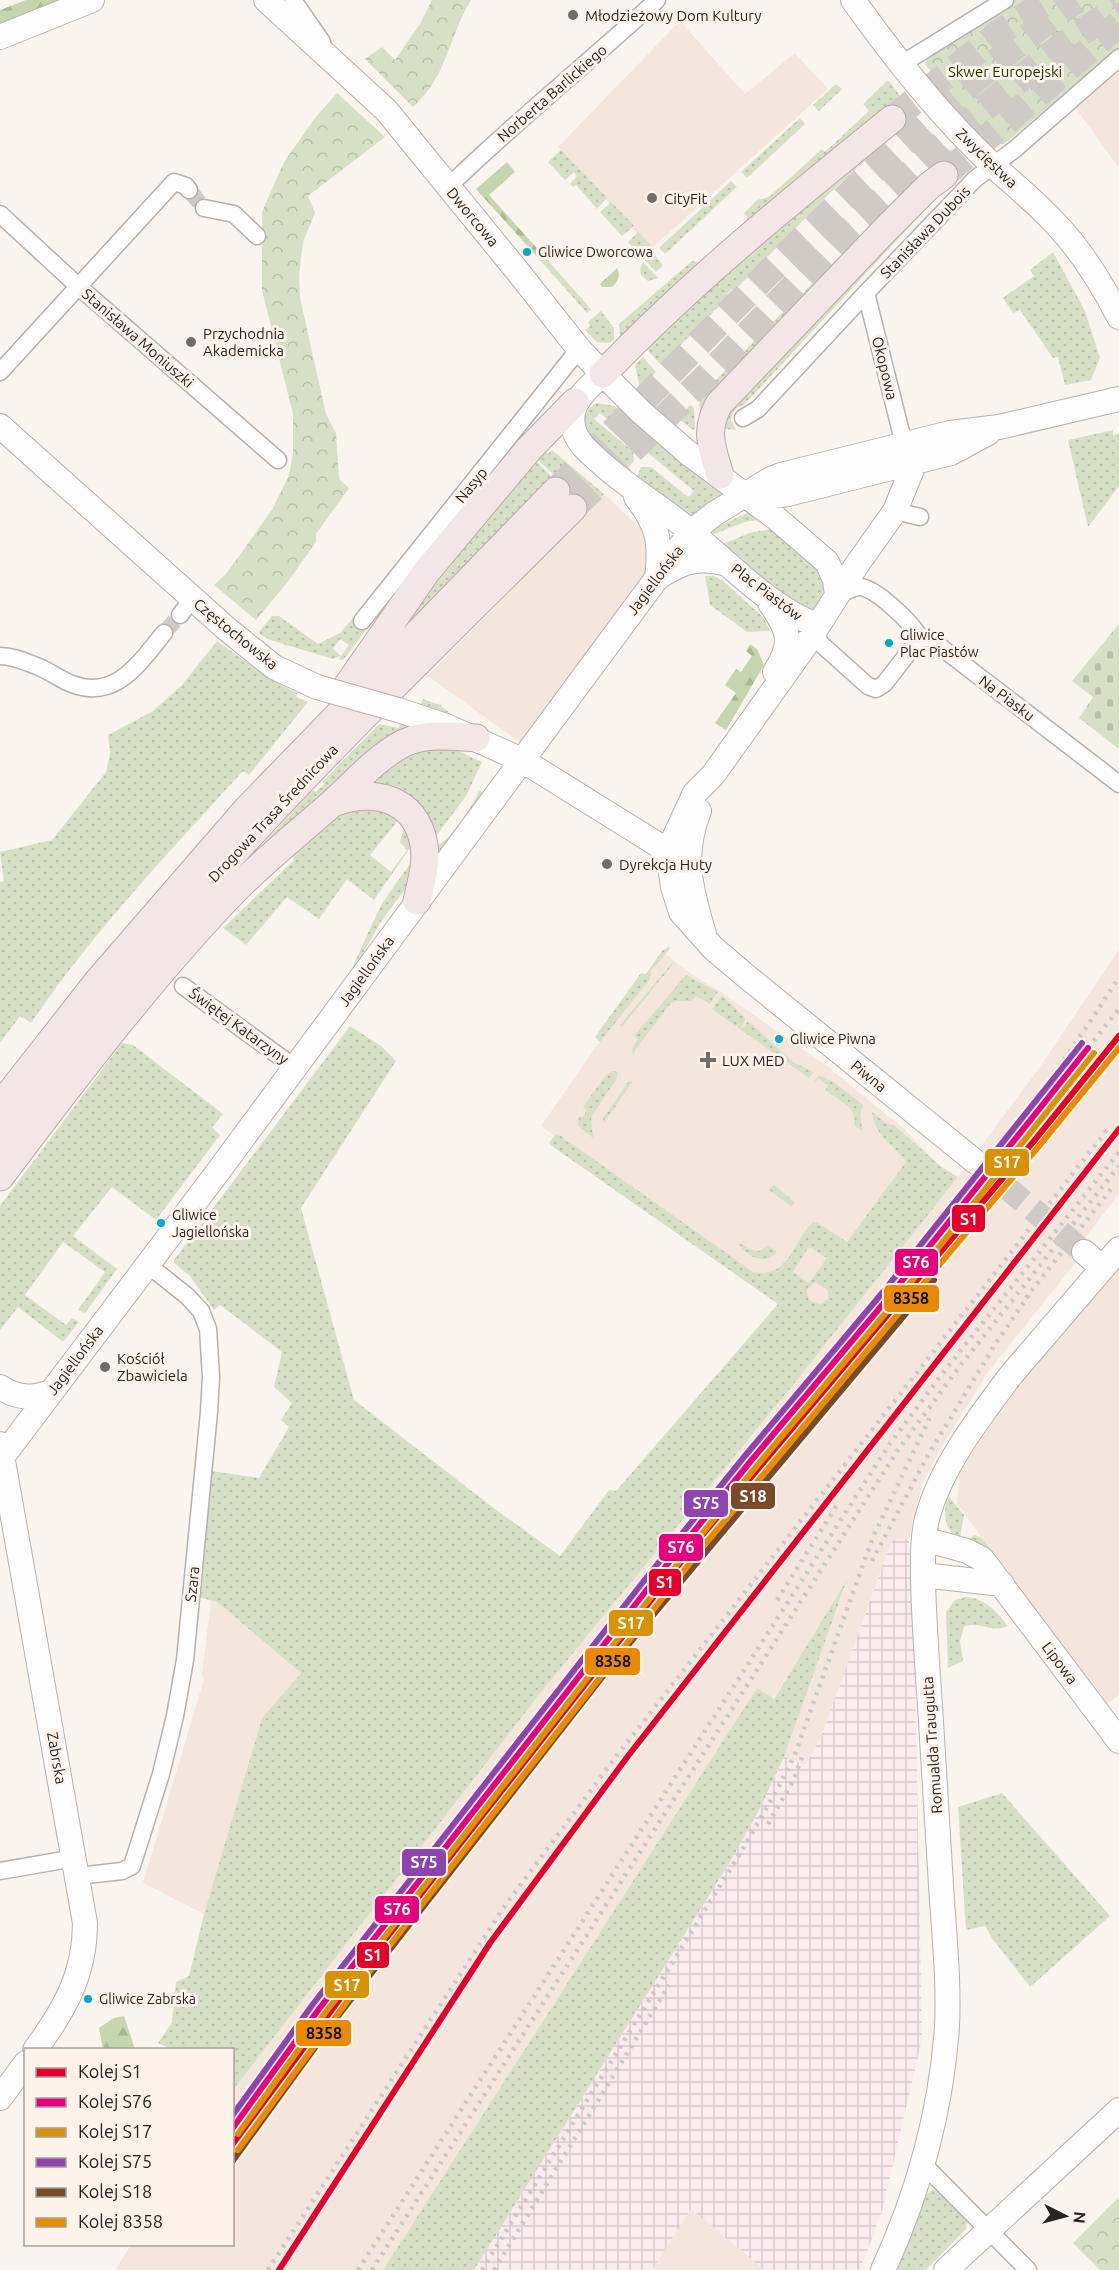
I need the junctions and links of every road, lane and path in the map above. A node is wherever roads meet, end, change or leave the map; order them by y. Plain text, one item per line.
1 (92, 0) edge
2 (266, 0) edge
3 (293, 0) edge
4 (657, 0) edge
5 (853, 0) edge
6 (1005, 0) edge
7 (0, 37) edge
8 (1119, 58) edge
9 (338, 65) junction
10 (900, 65) junction
11 (892, 119) tunnel mouth
12 (993, 165) junction
13 (944, 175) tunnel mouth
14 (448, 187) junction
15 (189, 190) dead end
16 (204, 208) tunnel mouth
17 (0, 214) edge
18 (257, 236) dead end
19 (78, 286) junction
20 (866, 293) junction
21 (1119, 317) edge
22 (579, 350) junction
23 (0, 372) edge
24 (603, 374) junction
25 (1119, 399) edge
26 (575, 402) junction
27 (743, 418) dead end
28 (0, 426) edge
29 (909, 453) junction
30 (278, 460) dead end
31 (720, 475) junction
32 (626, 484) junction
33 (745, 496) junction
34 (895, 511) junction
35 (920, 517) dead end
36 (691, 532) junction
37 (728, 564) junction
38 (657, 579) junction
39 (762, 592) junction
40 (837, 596) junction
41 (362, 621) dead end
42 (818, 625) junction
43 (164, 633) tunnel mouth
44 (920, 638) junction
45 (0, 656) edge
46 (741, 735) junction
47 (476, 738) junction
48 (299, 754) junction
49 (522, 760) junction
50 (713, 775) junction
51 (1119, 784) edge
52 (332, 803) junction
53 (668, 851) junction
54 (417, 901) junction
55 (706, 941) junction
56 (183, 986) dead end
57 (294, 1067) junction
58 (0, 1106) edge
59 (0, 1142) edge
60 (977, 1163) tunnel mouth
61 (0, 1177) edge
62 (1119, 1249) edge
63 (148, 1265) junction
64 (0, 1387) edge
65 (51, 1392) junction
66 (1, 1453) edge
67 (924, 1539) junction
68 (923, 1575) junction
69 (1002, 1584) junction
70 (1119, 1742) edge
71 (76, 1867) junction
72 (0, 1871) edge
73 (36, 2048) edge
74 (24, 2065) edge
75 (0, 2098) edge
76 (1119, 2110) edge
77 (923, 2164) junction
78 (989, 2231) junction
79 (883, 2270) edge
80 (946, 2270) edge
81 (1028, 2270) edge

1 - 7 main road
2 - 9 main road, Dworcowa
3 - 9 street, Dworcowa
4 - 14 street, Norberta Barlickiego
5 - 10 main road, Zwycięstwa
6 - 10 street
8 - 12 street, Stanisława Dubois
9 - 14 main road, Dworcowa
10 - 12 main road, Zwycięstwa
11 - 24 main road
12 - 20 street, Stanisława Dubois
12 - 21 main road, Zwycięstwa
13 - 31 main road
14 - 22 main road, Dworcowa
15 - 19 street
16 - 18 street
17 - 19 street, Stanisława Moniuszki
19 - 23 street
19 - 30 street, Stanisława Moniuszki
20 - 27 street, Stanisława Dubois
20 - 29 street, Okopowa
22 - 24 main road, Dworcowa
22 - 41 street, Nasyp
24 - 26 main road
24 - 31 main road, Dworcowa
25 - 29 main road
26 - 32 main road
26 - 48 main road
28 - 47 main road, Częstochowska, bridge
29 - 33 main road
29 - 34 main road, Plac Piastów
31 - 33 main road, Dworcowa
32 - 36 main road
32 - 38 main road
33 - 36 main road, Jagiellońska
33 - 40 main road
34 - 35 street
34 - 40 main road, Plac Piastów
36 - 37 main road, Plac Piastów
36 - 38 main road, Jagiellońska
37 - 38 main road
37 - 39 main road, Plac Piastów
38 - 49 main road, Jagiellońska
39 - 42 main road, Plac Piastów
39 - 46 main road
40 - 42 main road, Plac Piastów
40 - 44 street, Na Piasku
42 - 44 street
42 - 46 main road
43 - 45 street
44 - 51 street, Na Piasku
46 - 50 main road
47 - 49 main road, Częstochowska
47 - 52 main road
48 - 58 main road, Drogowa Trasa Średnicowa
48 - 59 main road, Drogowa Trasa Średnicowa
49 - 53 main road, Częstochowska
49 - 54 main road, Jagiellońska
50 - 53 main road
50 - 55 main road
52 - 54 main road
52 - 61 main road
53 - 55 main road, Piwna
54 - 57 main road, Jagiellońska
55 - 60 main road, Piwna
56 - 57 street, Świętej Katarzyny
57 - 63 main road, Jagiellońska
62 - 67 main road, Romualda Traugutta
63 - 65 main road, Jagiellońska
63 - 71 street, Szara
64 - 65 main road
65 - 66 main road, Jagiellońska
66 - 71 main road, Zabrska
67 - 68 main road, Romualda Traugutta
67 - 69 main road, Lipowa
68 - 69 main road
68 - 77 main road, Romualda Traugutta
69 - 70 main road, Lipowa
71 - 72 street
71 - 73 main road, Zabrska
74 - 75 main road
76 - 78 main road
77 - 78 street
77 - 79 main road, Romualda Traugutta
78 - 80 main road
78 - 81 street

